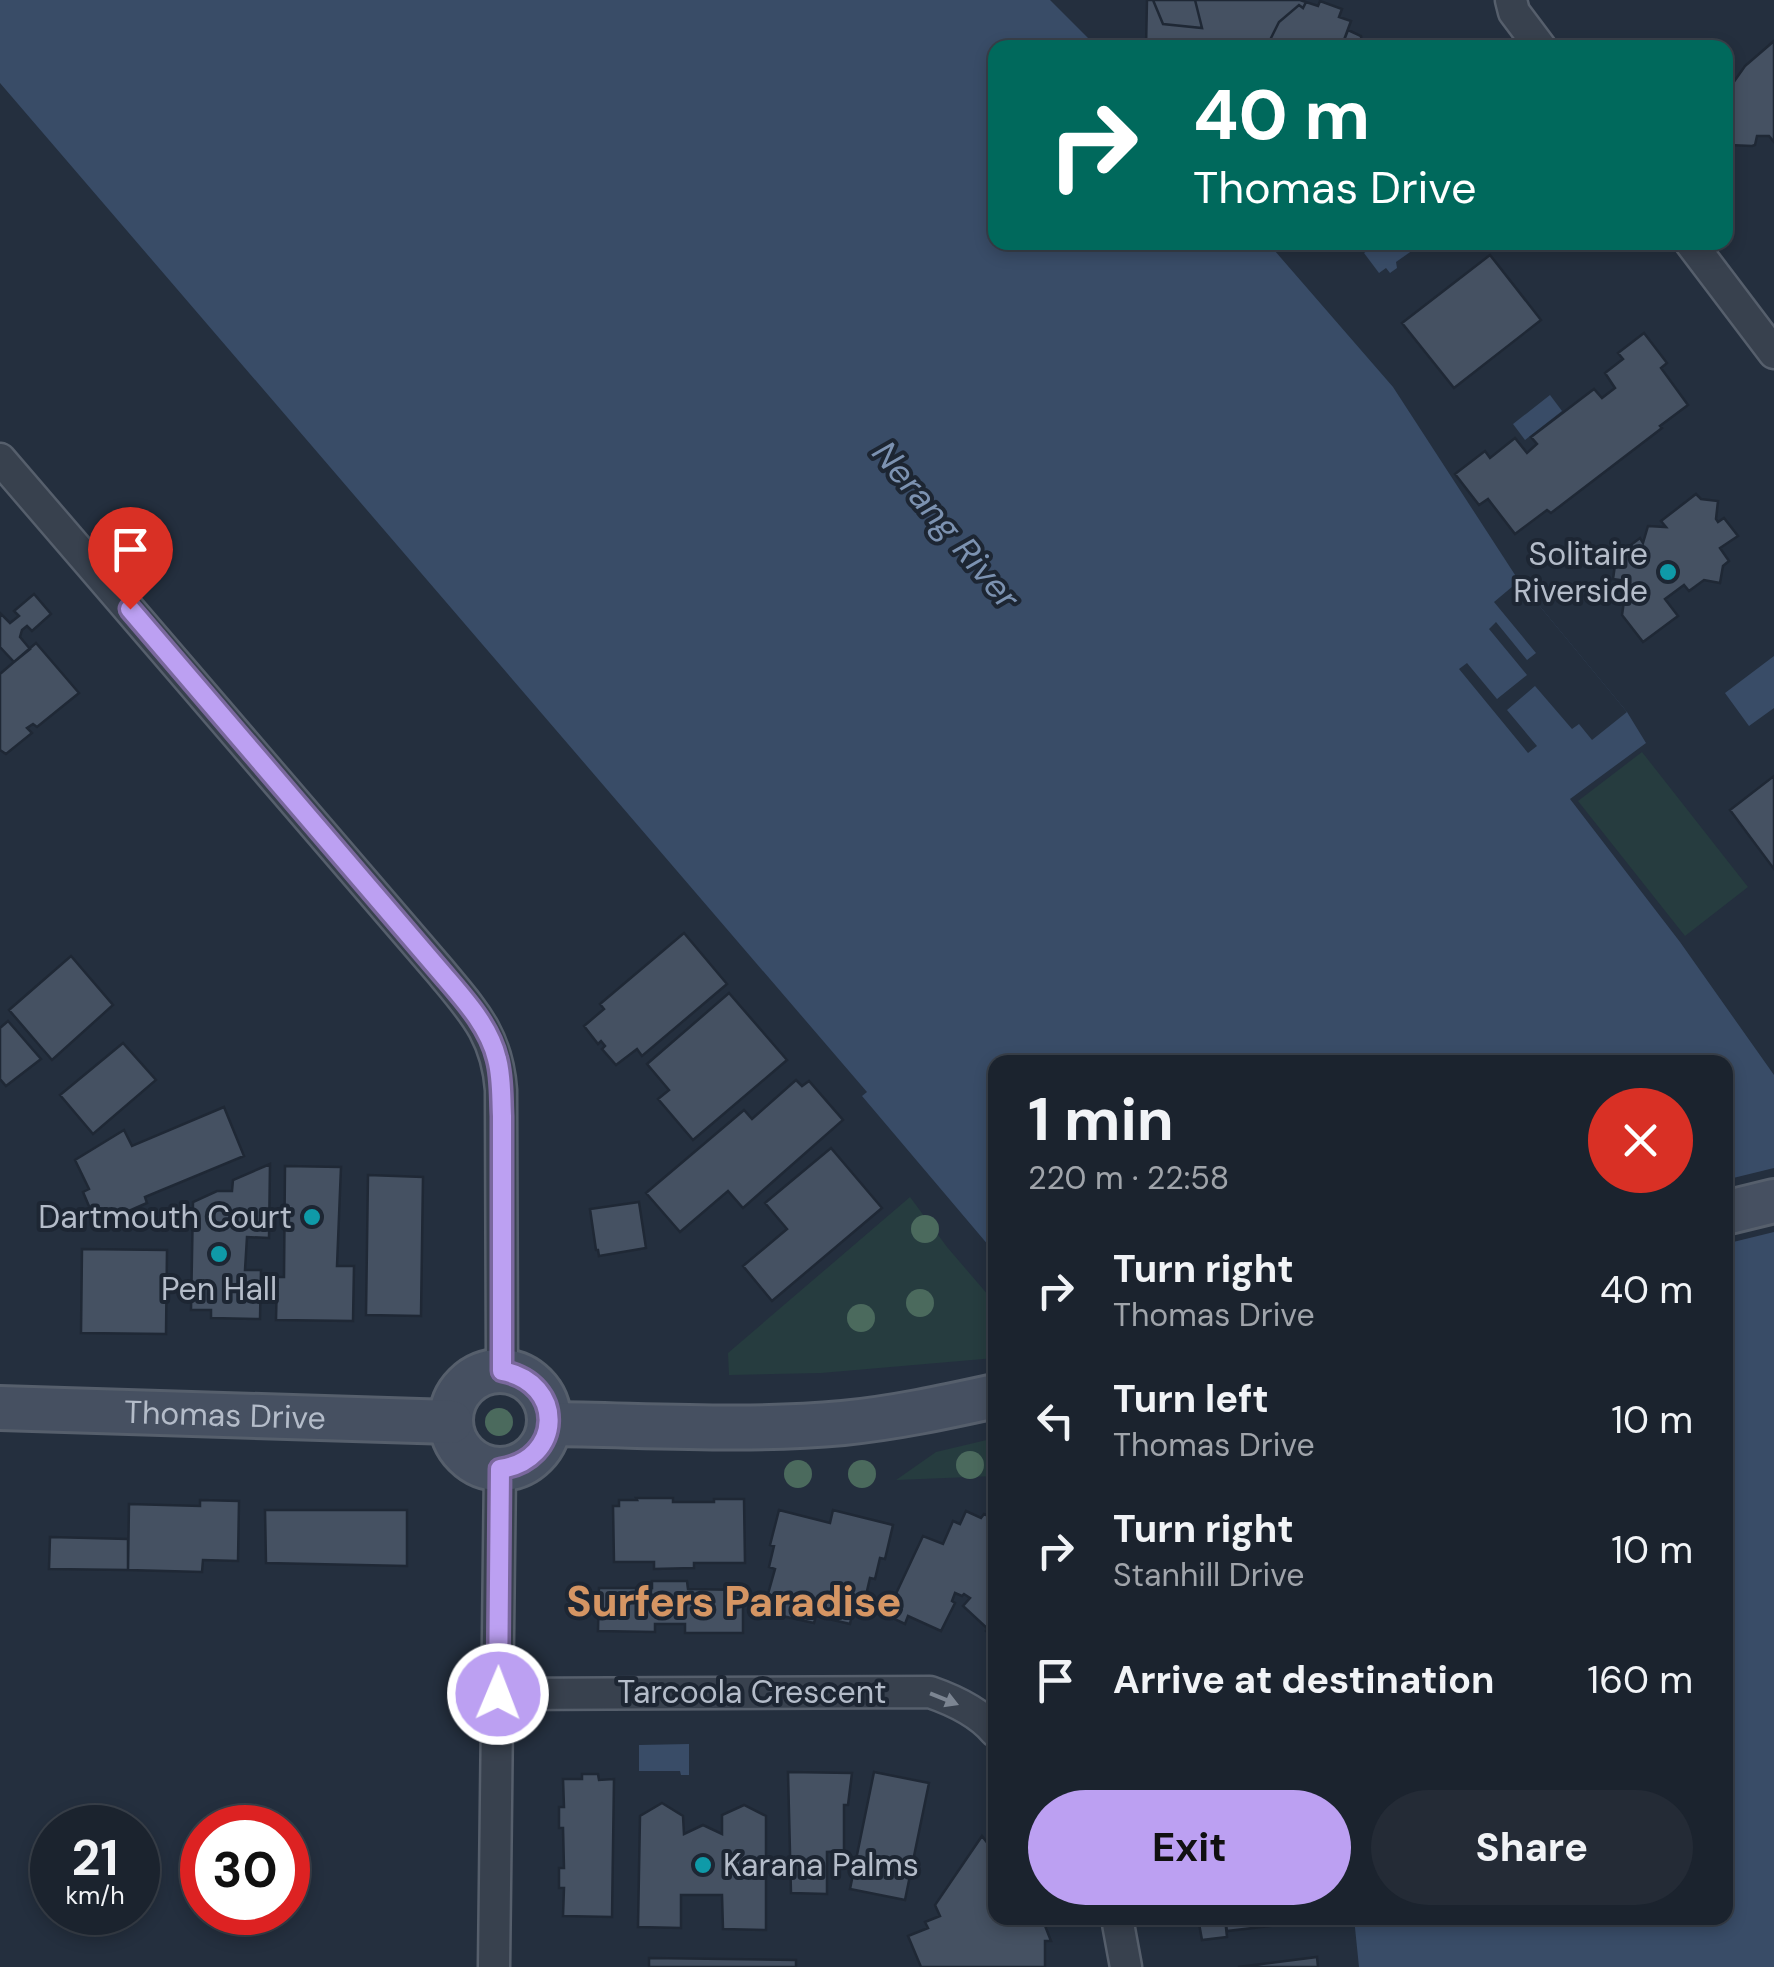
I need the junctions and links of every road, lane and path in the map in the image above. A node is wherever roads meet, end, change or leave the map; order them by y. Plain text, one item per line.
1 (1511, 0) edge
2 (1535, 40) edge
3 (1696, 250) edge
4 (1774, 352) edge
5 (0, 459) edge
6 (1774, 1201) edge
7 (1733, 1211) edge
8 (502, 1371) junction
9 (988, 1398) edge
10 (0, 1408) edge
11 (451, 1422) junction
12 (548, 1424) junction
13 (500, 1469) junction
14 (498, 1694) junction
15 (988, 1723) edge
16 (1118, 1925) edge
17 (494, 1967) edge
18 (1126, 1967) edge

1 - 2 street
3 - 4 street
5 - 8 street
6 - 7 main road
8 - 11 main road
8 - 12 main road
9 - 12 main road
10 - 11 main road, Thomas Drive
11 - 13 main road
12 - 13 main road
13 - 14 street
14 -> 15 street, Tarcoola Crescent
14 - 17 street
16 - 18 street

